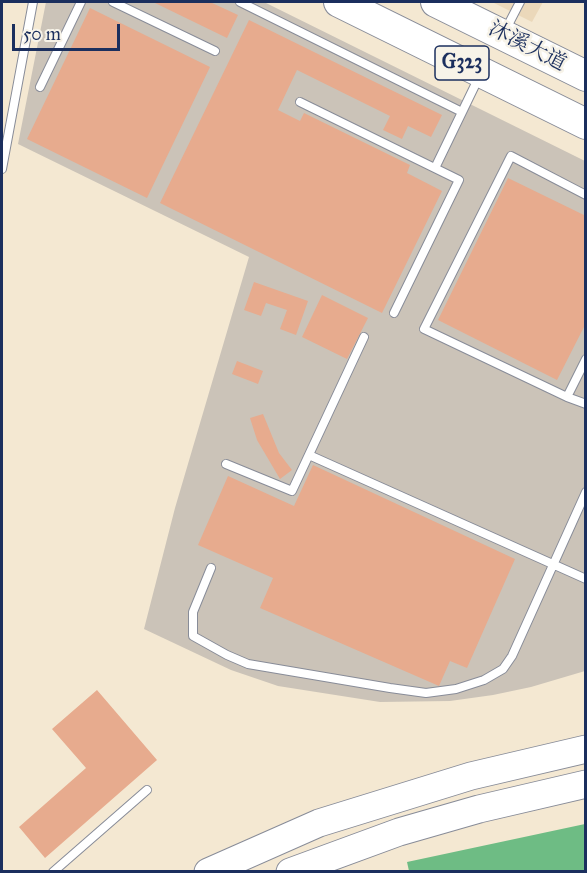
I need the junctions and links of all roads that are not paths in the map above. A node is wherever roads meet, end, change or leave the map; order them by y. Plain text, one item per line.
1 (33, 2) edge
2 (81, 2) edge
3 (113, 2) edge
4 (240, 2) edge
5 (339, 2) edge
6 (436, 2) edge
7 (520, 2) edge
8 (127, 5) edge
9 (503, 35) junction
10 (215, 51) dead end
11 (481, 72) junction
12 (585, 76) edge
13 (40, 87) dead end
14 (300, 102) dead end
15 (462, 112) junction
16 (6, 120) edge
17 (585, 124) edge
18 (435, 168) junction
19 (2, 170) edge
20 (585, 195) edge
21 (394, 313) dead end
22 (364, 337) dead end
23 (585, 359) edge
24 (567, 398) junction
25 (585, 404) edge
26 (309, 455) junction
27 (226, 464) dead end
28 (585, 492) edge
29 (553, 565) junction
30 (211, 568) dead end
31 (585, 579) edge
32 (585, 749) edge
33 (585, 784) edge
34 (147, 790) dead end
35 (53, 872) edge
36 (208, 872) edge
37 (290, 872) edge

1 - 16 lane
2 - 13 lane
3 - 8 lane
4 - 15 lane
5 - 11 highway, 沐溪大道 / G323
6 - 9 highway, 沐溪大道 / G323
7 - 9 lane
8 - 10 lane
9 - 12 highway, 沐溪大道 / G323
11 - 15 lane
11 - 17 highway, 沐溪大道 / G323
14 - 18 lane
15 - 18 lane
16 - 19 lane
18 - 21 lane
20 - 24 lane
22 - 26 lane
23 - 24 lane
24 - 25 lane
26 - 27 lane
26 - 29 lane
28 - 29 lane
29 - 30 lane
29 - 31 lane
32 - 36 main road
33 - 37 main road
34 - 35 lane

